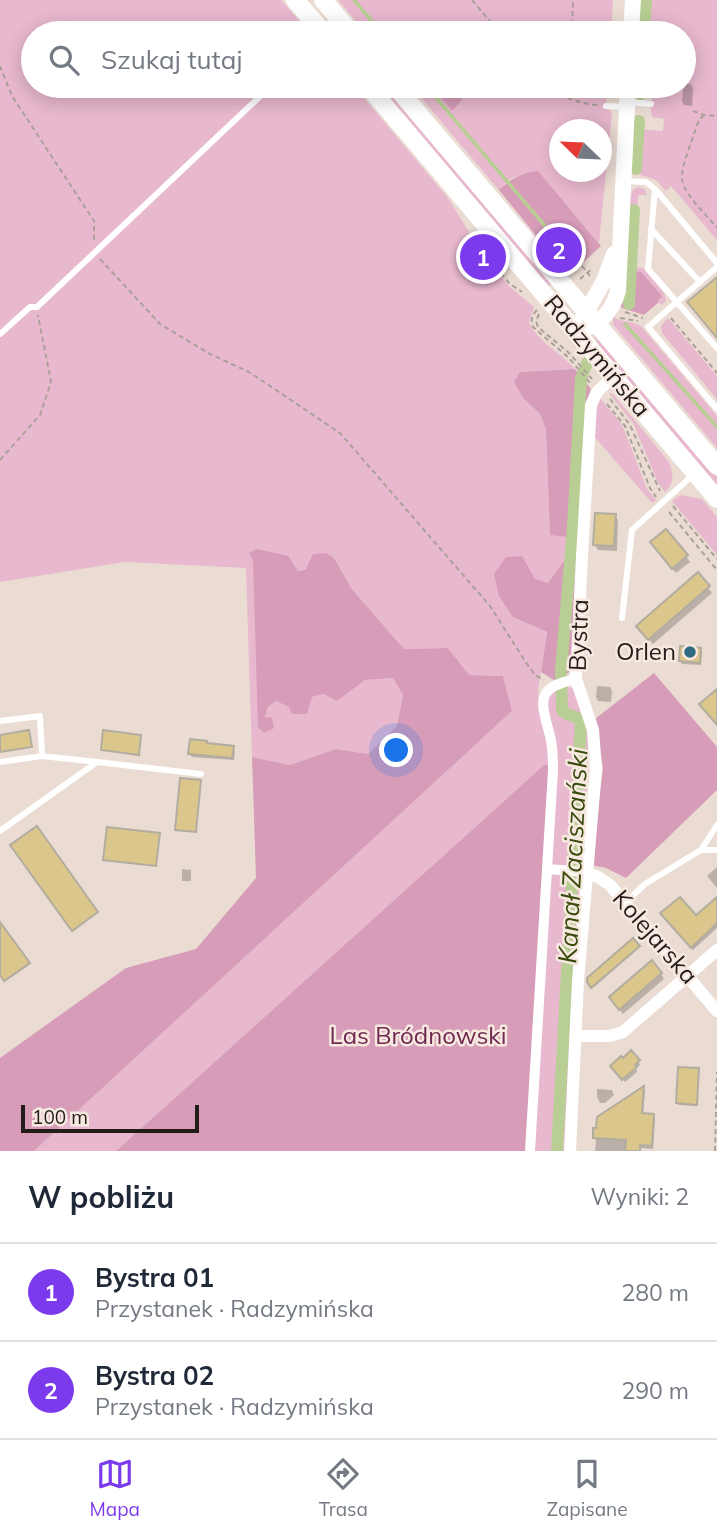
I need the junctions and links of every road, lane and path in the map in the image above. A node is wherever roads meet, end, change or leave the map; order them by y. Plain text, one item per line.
1 (295, 0) edge
2 (323, 0) edge
3 (472, 0) edge
4 (573, 0) edge
5 (633, 0) edge
6 (313, 21) edge
7 (341, 21) edge
8 (490, 21) edge
9 (572, 21) edge
10 (632, 21) edge
11 (0, 66) edge
12 (258, 98) edge
13 (378, 98) edge
14 (407, 98) edge
15 (571, 98) edge
16 (627, 98) edge
17 (651, 104) dead end
18 (606, 106) joint
19 (693, 111) dead end
20 (704, 115) junction
21 (717, 116) edge
22 (623, 181) junction
23 (655, 189) junction
24 (717, 228) edge
25 (651, 229) junction
26 (468, 234) dead end
27 (620, 238) junction
28 (94, 253) junction
29 (717, 265) edge
30 (582, 266) dead end
31 (595, 266) dead end
32 (587, 273) junction
33 (699, 282) junction
34 (597, 284) junction
35 (573, 285) junction
36 (525, 294) dead end
37 (677, 301) junction
38 (536, 305) dead end
39 (37, 307) junction
40 (621, 310) dead end
41 (542, 311) dead end
42 (665, 311) junction
43 (616, 316) dead end
44 (591, 317) junction
45 (644, 318) dead end
46 (648, 327) junction
47 (576, 331) junction
48 (0, 334) edge
49 (717, 348) edge
50 (577, 364) junction
51 (717, 373) edge
52 (604, 385) junction
53 (717, 409) edge
54 (0, 460) edge
55 (717, 466) edge
56 (695, 472) junction
57 (717, 499) edge
58 (664, 501) junction
59 (717, 559) edge
60 (717, 570) edge
61 (622, 618) dead end
62 (562, 683) junction
63 (0, 721) edge
64 (42, 756) junction
65 (0, 762) edge
66 (97, 762) junction
67 (201, 774) dead end
68 (717, 825) edge
69 (0, 831) edge
70 (717, 849) edge
71 (701, 850) junction
72 (547, 869) junction
73 (583, 871) junction
74 (625, 902) junction
75 (717, 950) edge
76 (687, 976) junction
77 (717, 1011) edge
78 (576, 1036) junction
79 (717, 1072) edge
80 (530, 1151) edge
81 (570, 1151) edge
82 (715, 1151) edge

1 - 6 main road
2 - 7 main road
3 - 8 path
4 - 9 path
5 - 10 street
11 - 28 path
12 - 28 lane
13 - 47 main road, Radzymińska
14 - 35 main road, Radzymińska
15 - 18 path
16 - 17 lane
16 - 18 lane
16 - 22 street
19 - 20 path
20 - 21 path
20 - 24 path
22 - 23 lane
22 - 27 street
23 - 25 lane
23 - 29 lane
25 - 33 lane
25 - 37 lane
26 - 36 path
27 - 34 street
27 - 44 street
28 - 39 lane
28 - 62 path
29 - 33 lane
30 - 32 path
31 - 32 path
32 - 34 path
32 - 35 path
33 - 37 lane
34 - 35 street
34 - 44 street
35 - 44 main road, Radzymińska
37 - 42 lane
37 - 49 lane
38 - 50 path
39 - 48 lane
39 - 54 path
40 - 45 path
41 - 50 path
42 - 46 lane
42 - 51 path
43 - 46 path
44 - 47 street
44 - 55 main road, Radzymińska
46 - 53 lane
47 - 52 main road, Radzymińska
50 - 52 path
52 - 56 main road, Radzymińska
52 - 58 path
52 - 58 path
52 - 62 street, Bystra
56 - 57 main road, Radzymińska
56 - 58 lane
58 - 59 path
58 - 60 path
58 - 61 lane
62 - 72 street
62 - 73 street, Bystra
63 - 64 lane
64 - 65 lane
64 - 66 lane
66 - 67 lane
66 - 69 lane
68 - 71 lane
70 - 71 lane
71 - 74 lane
72 - 73 street
72 - 80 street
73 - 74 street, Kolejarska
73 - 78 street, Bystra
74 - 76 street, Kolejarska
75 - 76 street
76 - 77 street, Kolejarska
76 - 78 street
78 - 81 street, Bystra
79 - 82 path

